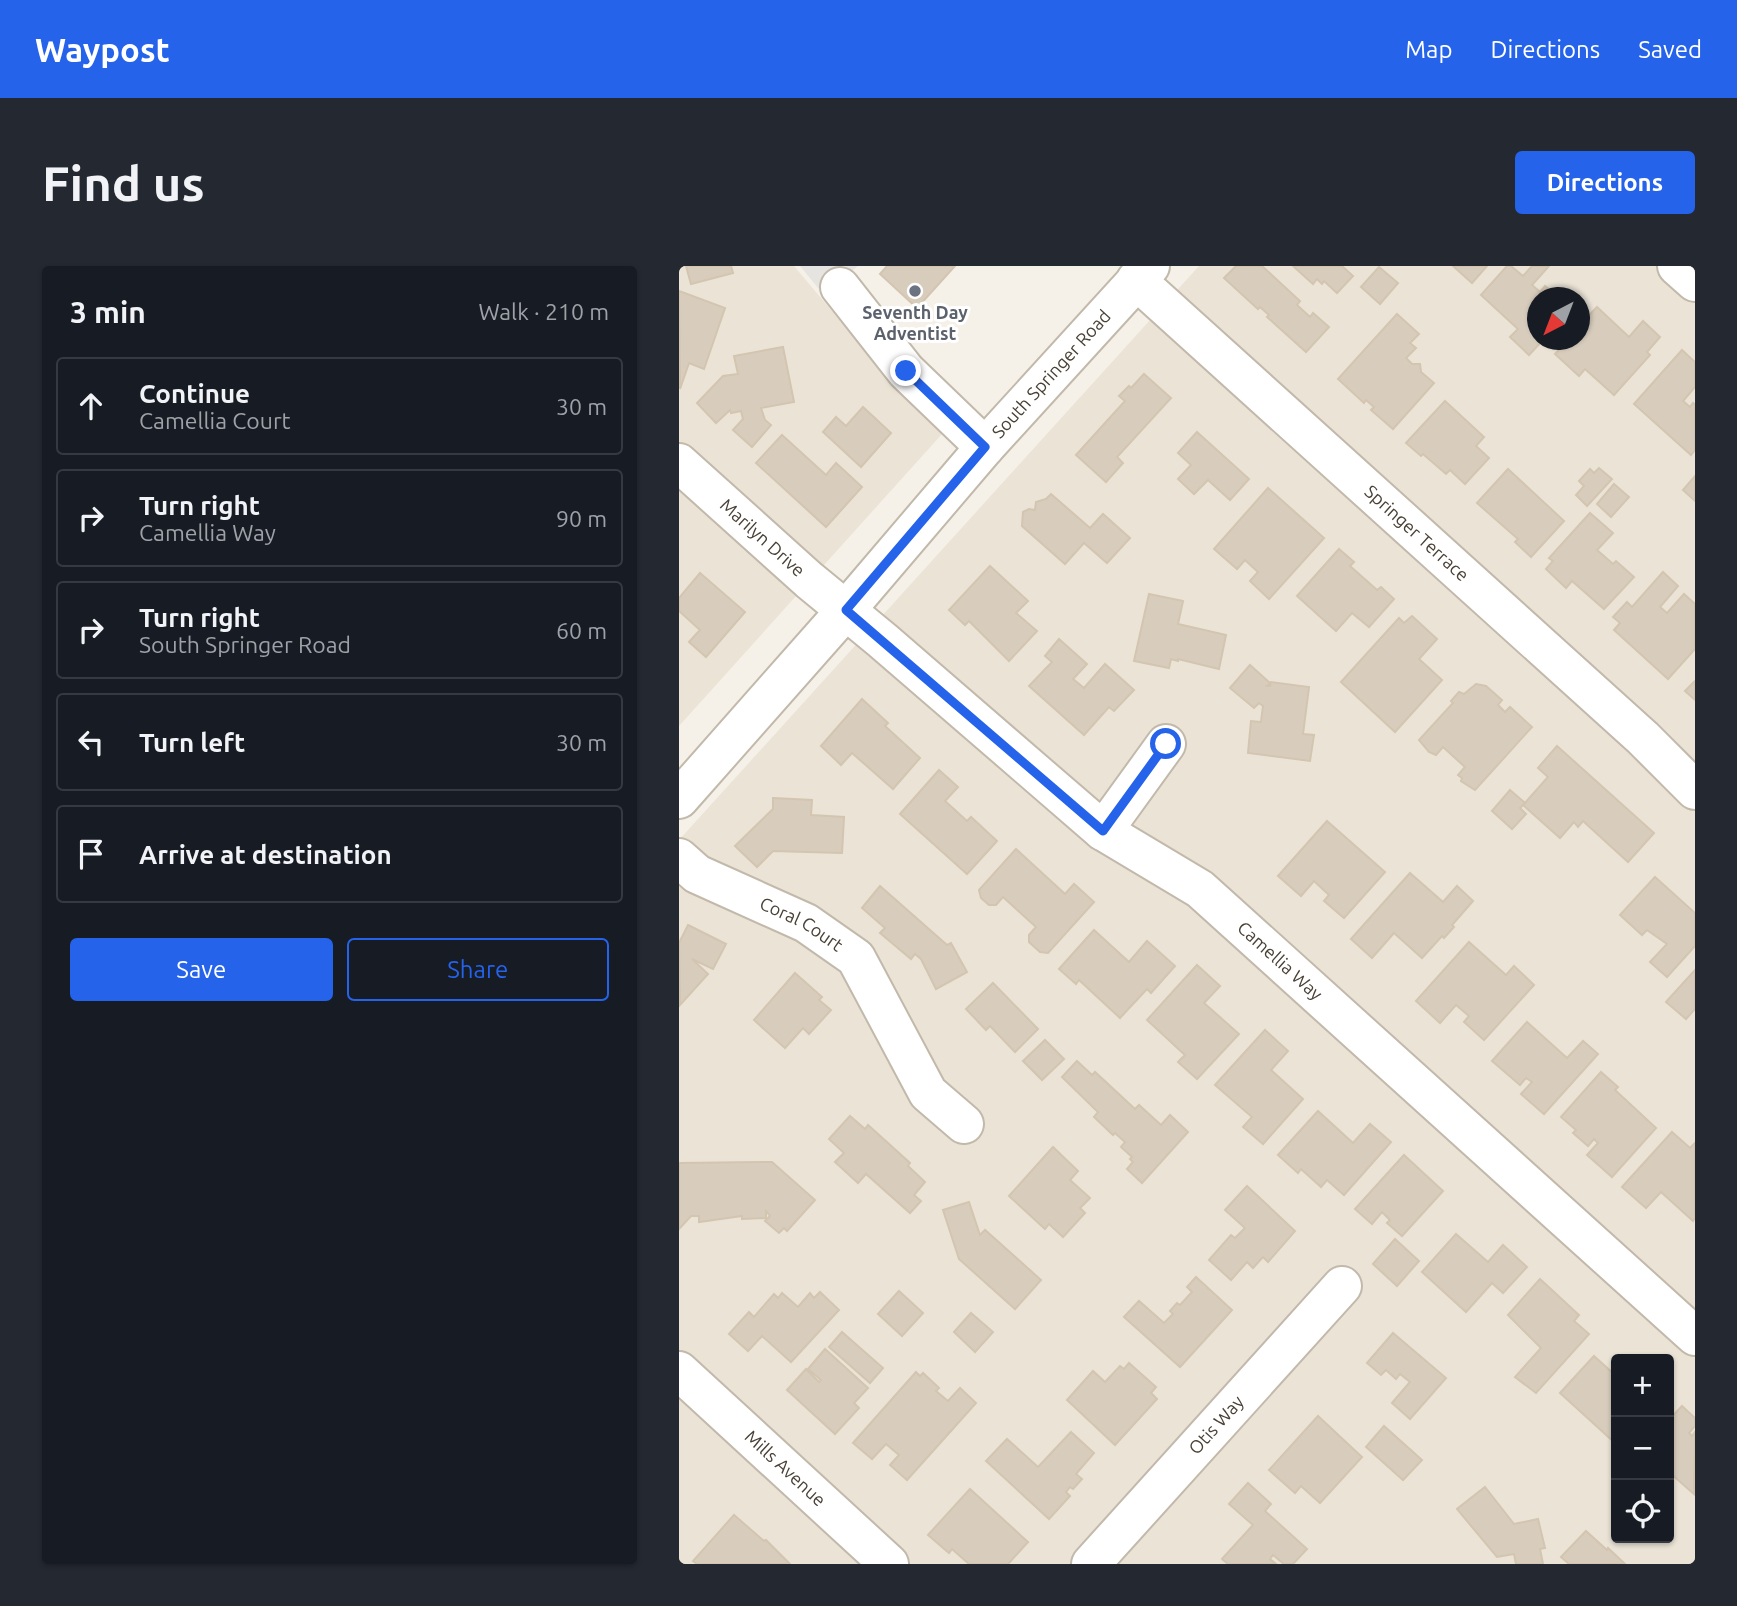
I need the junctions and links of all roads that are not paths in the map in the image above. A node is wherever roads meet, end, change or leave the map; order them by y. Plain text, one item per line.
1 (1677, 266) edge
2 (1143, 273) edge
3 (1695, 282) edge
4 (839, 287) dead end
5 (985, 447) junction
6 (679, 463) edge
7 (846, 610) junction
8 (1166, 744) dead end
9 (1695, 790) edge
10 (679, 799) edge
11 (1103, 831) junction
12 (679, 858) edge
13 (964, 1124) dead end
14 (1342, 1286) dead end
15 (1695, 1336) edge
16 (679, 1371) edge
17 (889, 1564) edge
18 (1091, 1564) edge

1 - 3 street
2 - 5 street, South Springer Road
2 - 9 street, Springer Terrace
4 - 5 street
5 - 7 street, South Springer Road
6 - 7 street, Marilyn Drive
7 - 10 street, South Springer Road
7 - 11 street, Camellia Way
8 - 11 street
11 - 15 street, Camellia Way
12 - 13 street, Coral Court
14 - 18 street, Otis Way
16 - 17 street, Mills Avenue

